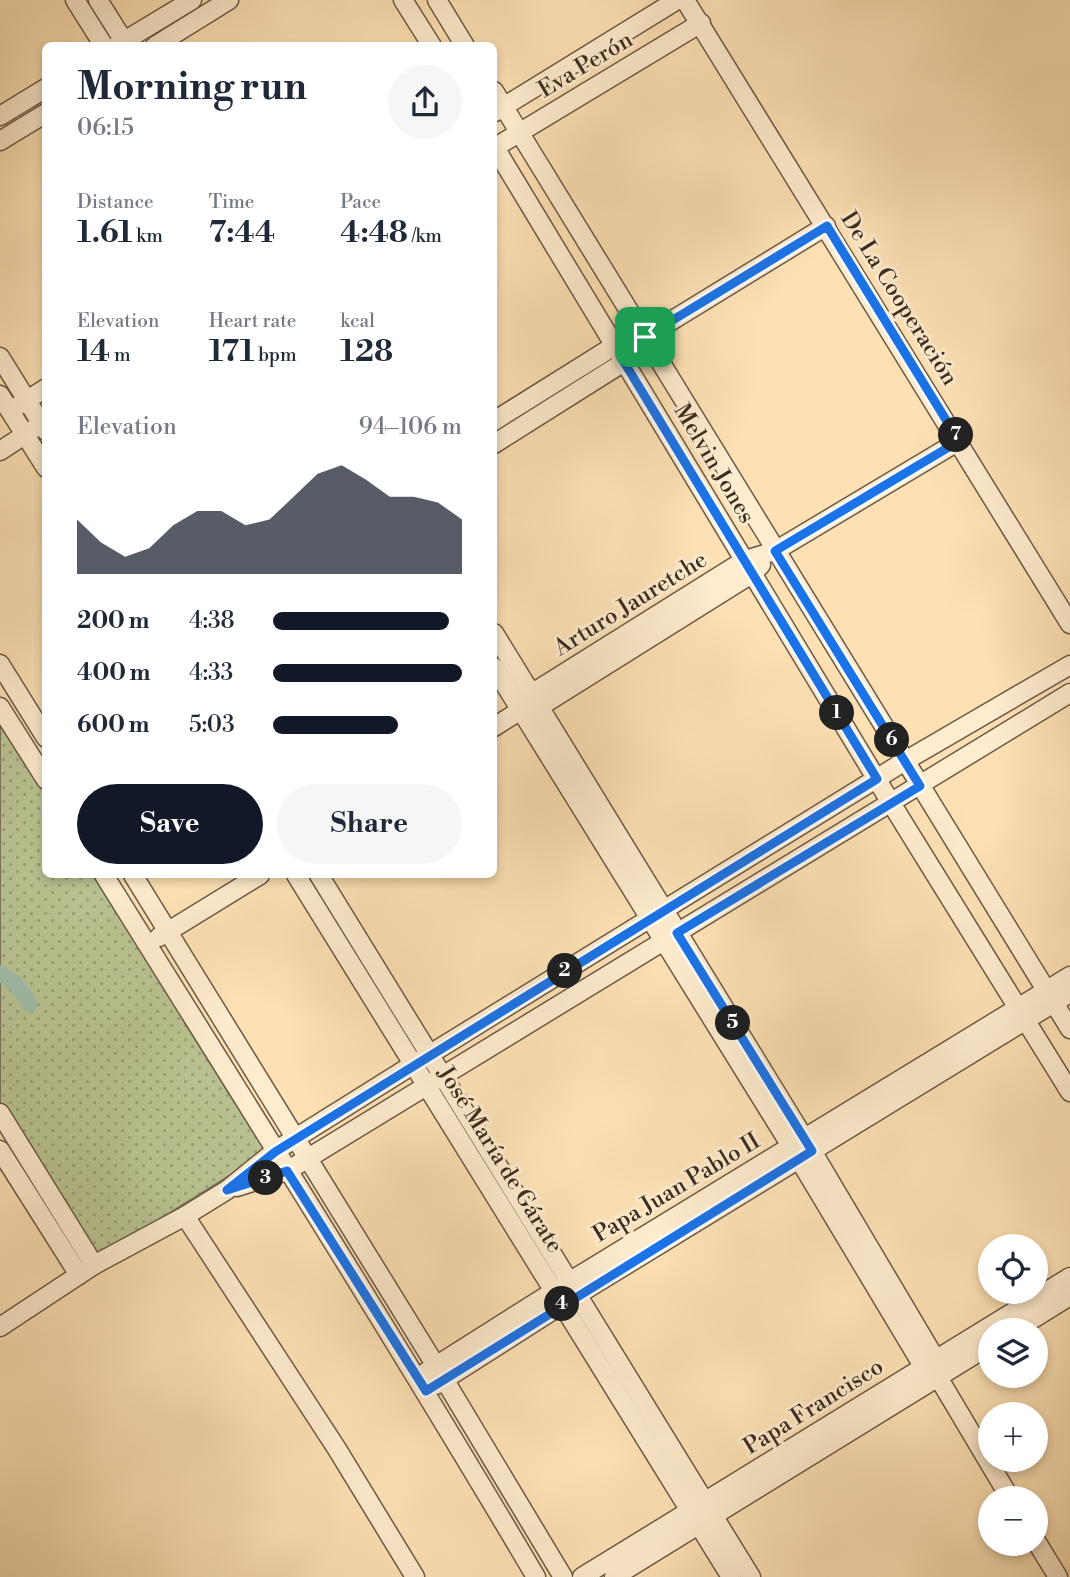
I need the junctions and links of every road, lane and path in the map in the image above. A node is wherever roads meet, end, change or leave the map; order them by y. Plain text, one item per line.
1 (75, 0) edge
2 (98, 0) edge
3 (192, 0) edge
4 (229, 0) edge
5 (403, 0) edge
6 (438, 0) edge
7 (677, 0) edge
8 (685, 0) edge
9 (701, 23) junction
10 (101, 42) edge
11 (121, 42) edge
12 (125, 42) edge
13 (161, 42) edge
14 (429, 42) edge
15 (464, 42) edge
16 (42, 90) edge
17 (498, 110) edge
18 (42, 115) edge
19 (0, 116) edge
20 (519, 132) junction
21 (0, 141) edge
22 (497, 145) edge
23 (497, 152) edge
24 (827, 226) junction
25 (645, 337) junction
26 (614, 346) junction
27 (0, 357) edge
28 (624, 362) junction
29 (42, 390) edge
30 (0, 395) edge
31 (26, 400) junction
32 (5, 415) edge
33 (497, 419) edge
34 (42, 422) edge
35 (42, 426) edge
36 (25, 436) junction
37 (959, 441) junction
38 (497, 442) edge
39 (0, 451) edge
40 (42, 462) edge
41 (775, 551) junction
42 (749, 567) junction
43 (1070, 624) edge
44 (497, 638) edge
45 (0, 664) edge
46 (1070, 665) edge
47 (497, 672) edge
48 (1070, 693) edge
49 (535, 700) junction
50 (0, 707) edge
51 (521, 710) junction
52 (41, 719) edge
53 (497, 725) edge
54 (18, 736) junction
55 (905, 761) junction
56 (42, 774) edge
57 (877, 779) junction
58 (920, 786) junction
59 (891, 803) junction
60 (106, 878) edge
61 (135, 878) edge
62 (255, 878) edge
63 (298, 878) edge
64 (321, 878) edge
65 (657, 914) junction
66 (169, 931) junction
67 (671, 937) junction
68 (147, 944) junction
69 (1070, 975) edge
70 (1070, 993) edge
71 (1050, 996) junction
72 (1022, 1014) junction
73 (1070, 1029) edge
74 (429, 1055) junction
75 (414, 1064) junction
76 (434, 1080) junction
77 (1070, 1092) edge
78 (0, 1113) edge
79 (296, 1138) junction
80 (801, 1149) junction
81 (0, 1150) edge
82 (275, 1152) junction
83 (308, 1158) junction
84 (287, 1171) junction
85 (227, 1190) junction
86 (185, 1216) junction
87 (86, 1270) junction
88 (1070, 1277) edge
89 (566, 1293) junction
90 (1070, 1296) edge
91 (1034, 1318) edge
92 (0, 1328) edge
93 (978, 1350) edge
94 (932, 1367) junction
95 (440, 1373) junction
96 (421, 1384) junction
97 (1003, 1486) edge
98 (702, 1513) junction
99 (1045, 1556) edge
100 (1070, 1570) edge
101 (415, 1577) edge
102 (536, 1577) edge
103 (563, 1577) edge
104 (582, 1577) edge
105 (614, 1577) edge
106 (731, 1577) edge
107 (751, 1577) edge
108 (1058, 1577) edge

1 - 10 street
2 - 11 street
3 - 12 street
4 - 13 street
5 - 14 street
6 - 15 street
7 - 17 street, Eva Perón
8 - 9 street, De La Cooperación
9 - 20 street, Eva Perón
9 - 24 street, De La Cooperación
16 - 19 street
17 - 20 street, Melvin Jones
18 - 21 street
20 - 22 street, Eva Perón
20 - 25 street, Melvin Jones
23 - 26 street, Melvin Jones
24 - 25 street
24 - 37 street, De La Cooperación
25 - 26 street
25 - 28 street
25 - 41 street, Melvin Jones
26 - 28 street, Melvin Jones
26 - 33 street
27 - 31 street
28 - 38 street
28 - 42 street, Melvin Jones
29 - 31 street
30 - 32 street
31 - 32 street
31 - 34 street
32 - 36 street
35 - 36 street
36 - 39 street
36 - 40 street
37 - 41 street, Arturo Jauretche
37 - 43 street, De La Cooperación
41 - 42 street, Arturo Jauretche
41 - 55 street, Melvin Jones
42 - 49 street, Arturo Jauretche
42 - 57 street, Melvin Jones
44 - 49 street
45 - 52 street
46 - 55 street
47 - 51 street
48 - 58 street
49 - 51 street, Arturo Jauretche
49 - 65 street
50 - 54 street
51 - 53 street, Arturo Jauretche
51 - 65 street
52 - 54 street
54 - 56 street
55 - 57 street
55 - 58 street, Melvin Jones
57 - 59 street, Melvin Jones
57 - 65 street
58 - 59 street
58 - 71 street, Melvin Jones
59 - 67 street
59 - 72 street, Melvin Jones
60 - 68 street
61 - 66 street
62 - 66 street
63 - 75 street, José María de Gárate
64 - 74 street, José María de Gárate
65 - 67 street
65 - 74 street
66 - 68 street
66 - 79 street
67 - 76 street
67 - 80 street
68 - 82 street
69 - 71 street, Papa Juan Pablo II
70 - 71 street, Papa Juan Pablo II
71 - 72 street, Papa Juan Pablo II
71 - 73 street, Melvin Jones
72 - 77 street, Melvin Jones
72 - 80 street, Papa Juan Pablo II
74 - 75 street
74 - 76 street, José María de Gárate
75 - 76 street, José María de Gárate
75 - 79 street
76 - 83 street
76 - 89 street, José María de Gárate
78 - 87 street
79 - 82 street
79 - 83 street
80 - 89 street, Papa Juan Pablo II
80 - 94 street
81 - 87 street
82 - 84 street
82 - 85 street
83 - 84 street
83 - 95 street
84 - 85 street
84 - 96 street
85 - 86 street
86 - 87 street
86 - 101 street
87 - 92 street
88 - 94 street, Papa Francisco
89 - 95 street, Papa Juan Pablo II
89 - 98 street, José María de Gárate
90 - 91 street
93 - 94 street, Papa Francisco
94 - 97 street
94 - 98 street, Papa Francisco
95 - 96 street, Papa Juan Pablo II
95 - 103 street
96 - 102 street
98 - 104 street, Papa Francisco
98 - 105 street, Papa Francisco
98 - 106 street, José María de Gárate
98 - 107 street, José María de Gárate
99 - 108 street
100 - 108 street

